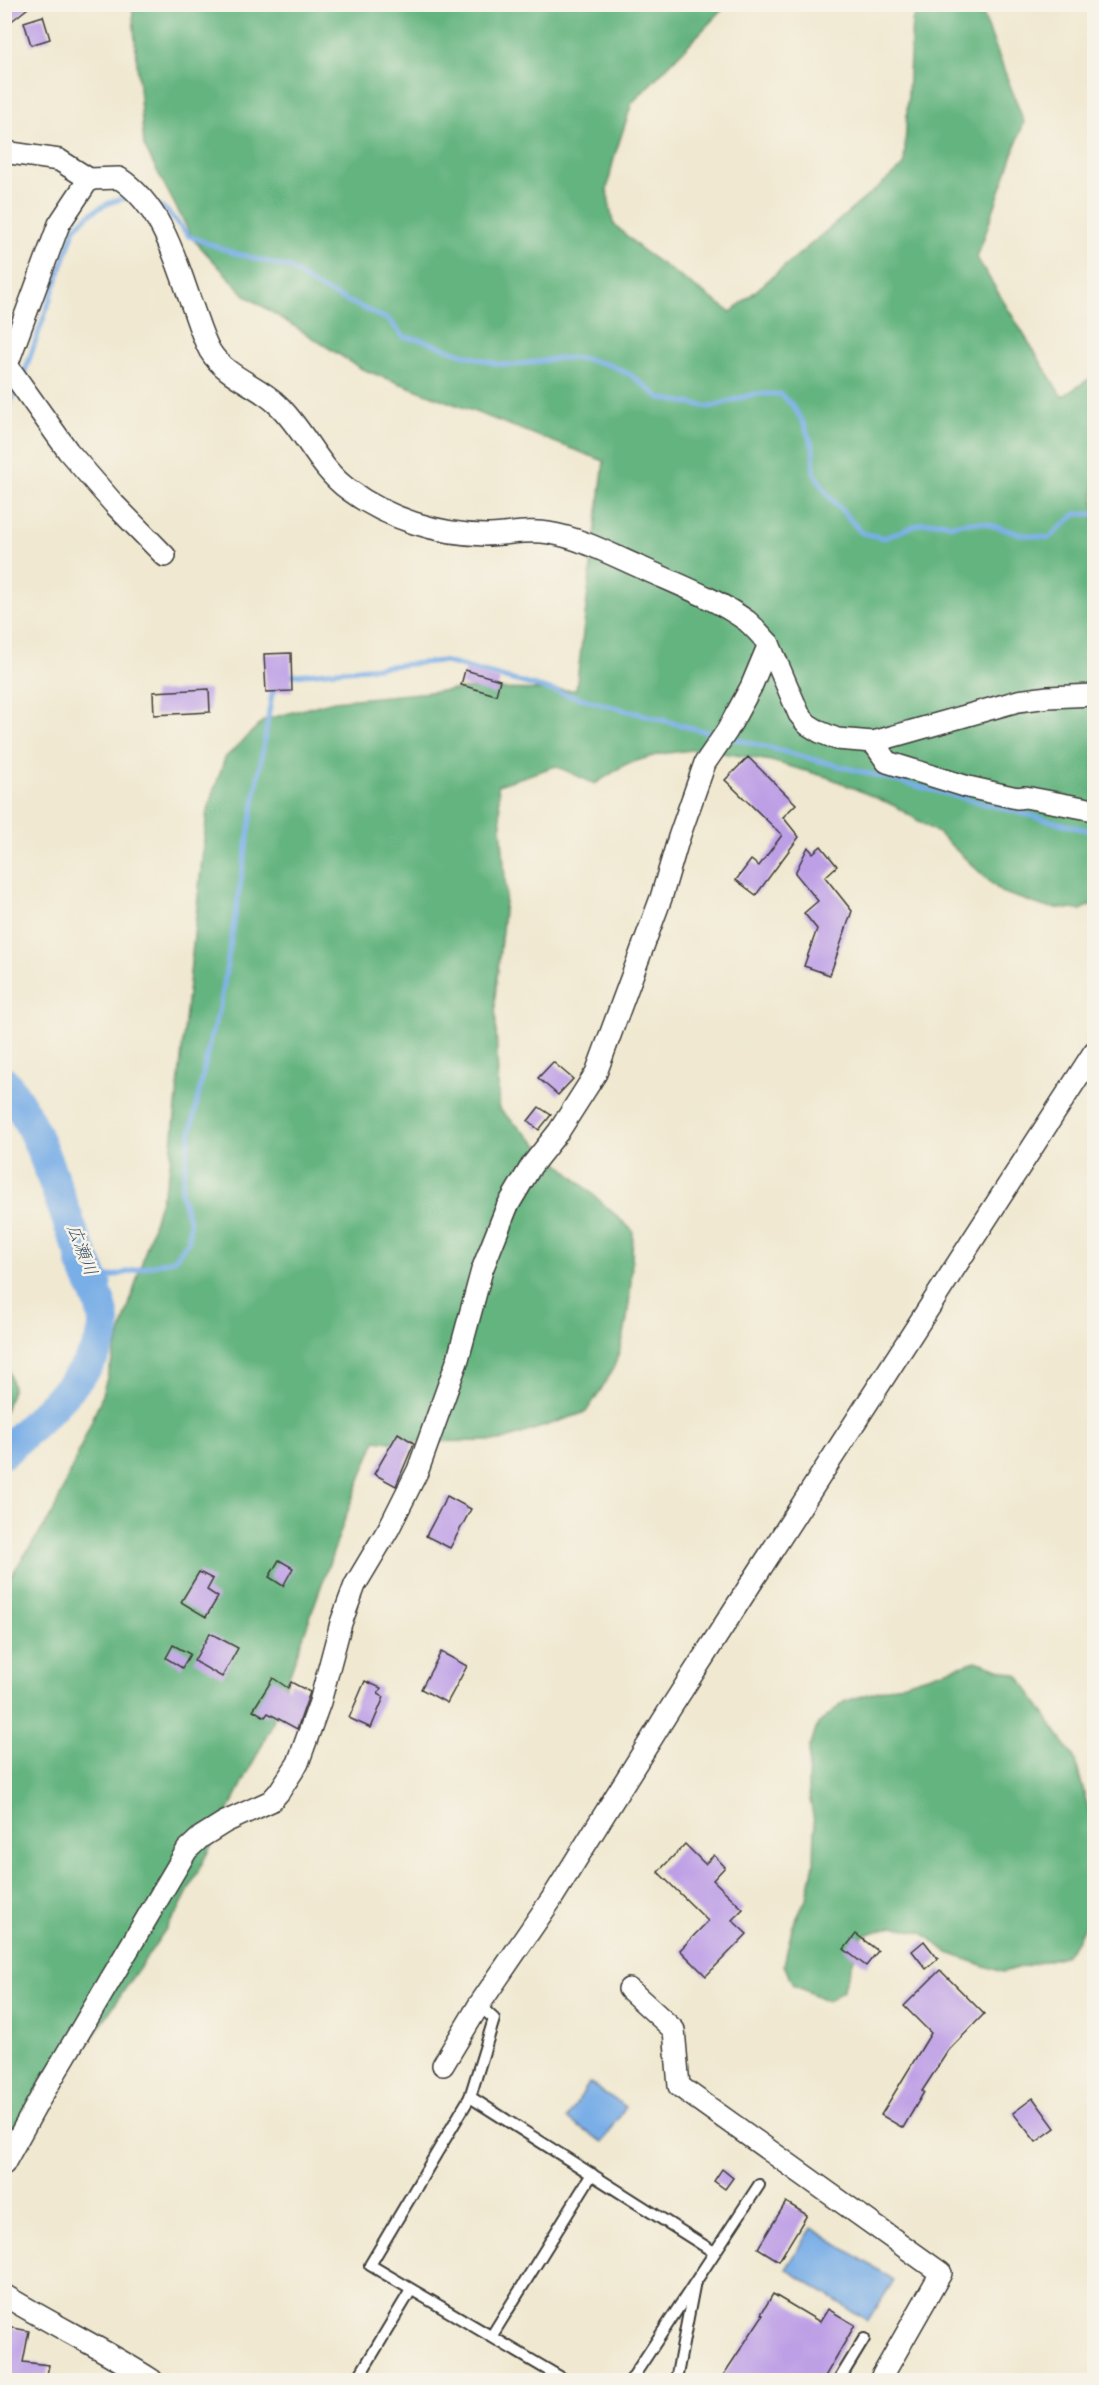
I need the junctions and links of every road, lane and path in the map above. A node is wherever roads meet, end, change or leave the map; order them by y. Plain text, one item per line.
1 (4, 153) edge
2 (89, 179) junction
3 (165, 556) dead end
4 (769, 644) junction
5 (1095, 695) edge
6 (873, 742) junction
7 (1095, 810) edge
8 (1095, 1052) edge
9 (629, 1989) dead end
10 (479, 2005) junction
11 (442, 2065) dead end
12 (470, 2097) junction
13 (4, 2164) edge
14 (592, 2174) junction
15 (759, 2186) dead end
16 (714, 2252) junction
17 (695, 2281) junction
18 (411, 2290) junction
19 (4, 2295) edge
20 (491, 2337) junction
21 (864, 2339) dead end
22 (152, 2380) edge
23 (359, 2380) edge
24 (565, 2380) edge
25 (631, 2380) edge
26 (676, 2380) edge
27 (839, 2380) edge
28 (880, 2380) edge

1 - 2 street
2 - 3 street
2 - 4 street
4 - 6 street
4 - 13 street
5 - 6 street
6 - 7 street
8 - 10 street
9 - 28 street
10 - 11 street
10 - 12 lane
12 - 14 lane
12 - 18 lane
14 - 16 lane
14 - 20 lane
15 - 16 lane
16 - 17 lane
17 - 25 lane
17 - 26 lane
18 - 20 lane
18 - 23 lane
19 - 22 street
20 - 24 lane
21 - 27 lane

